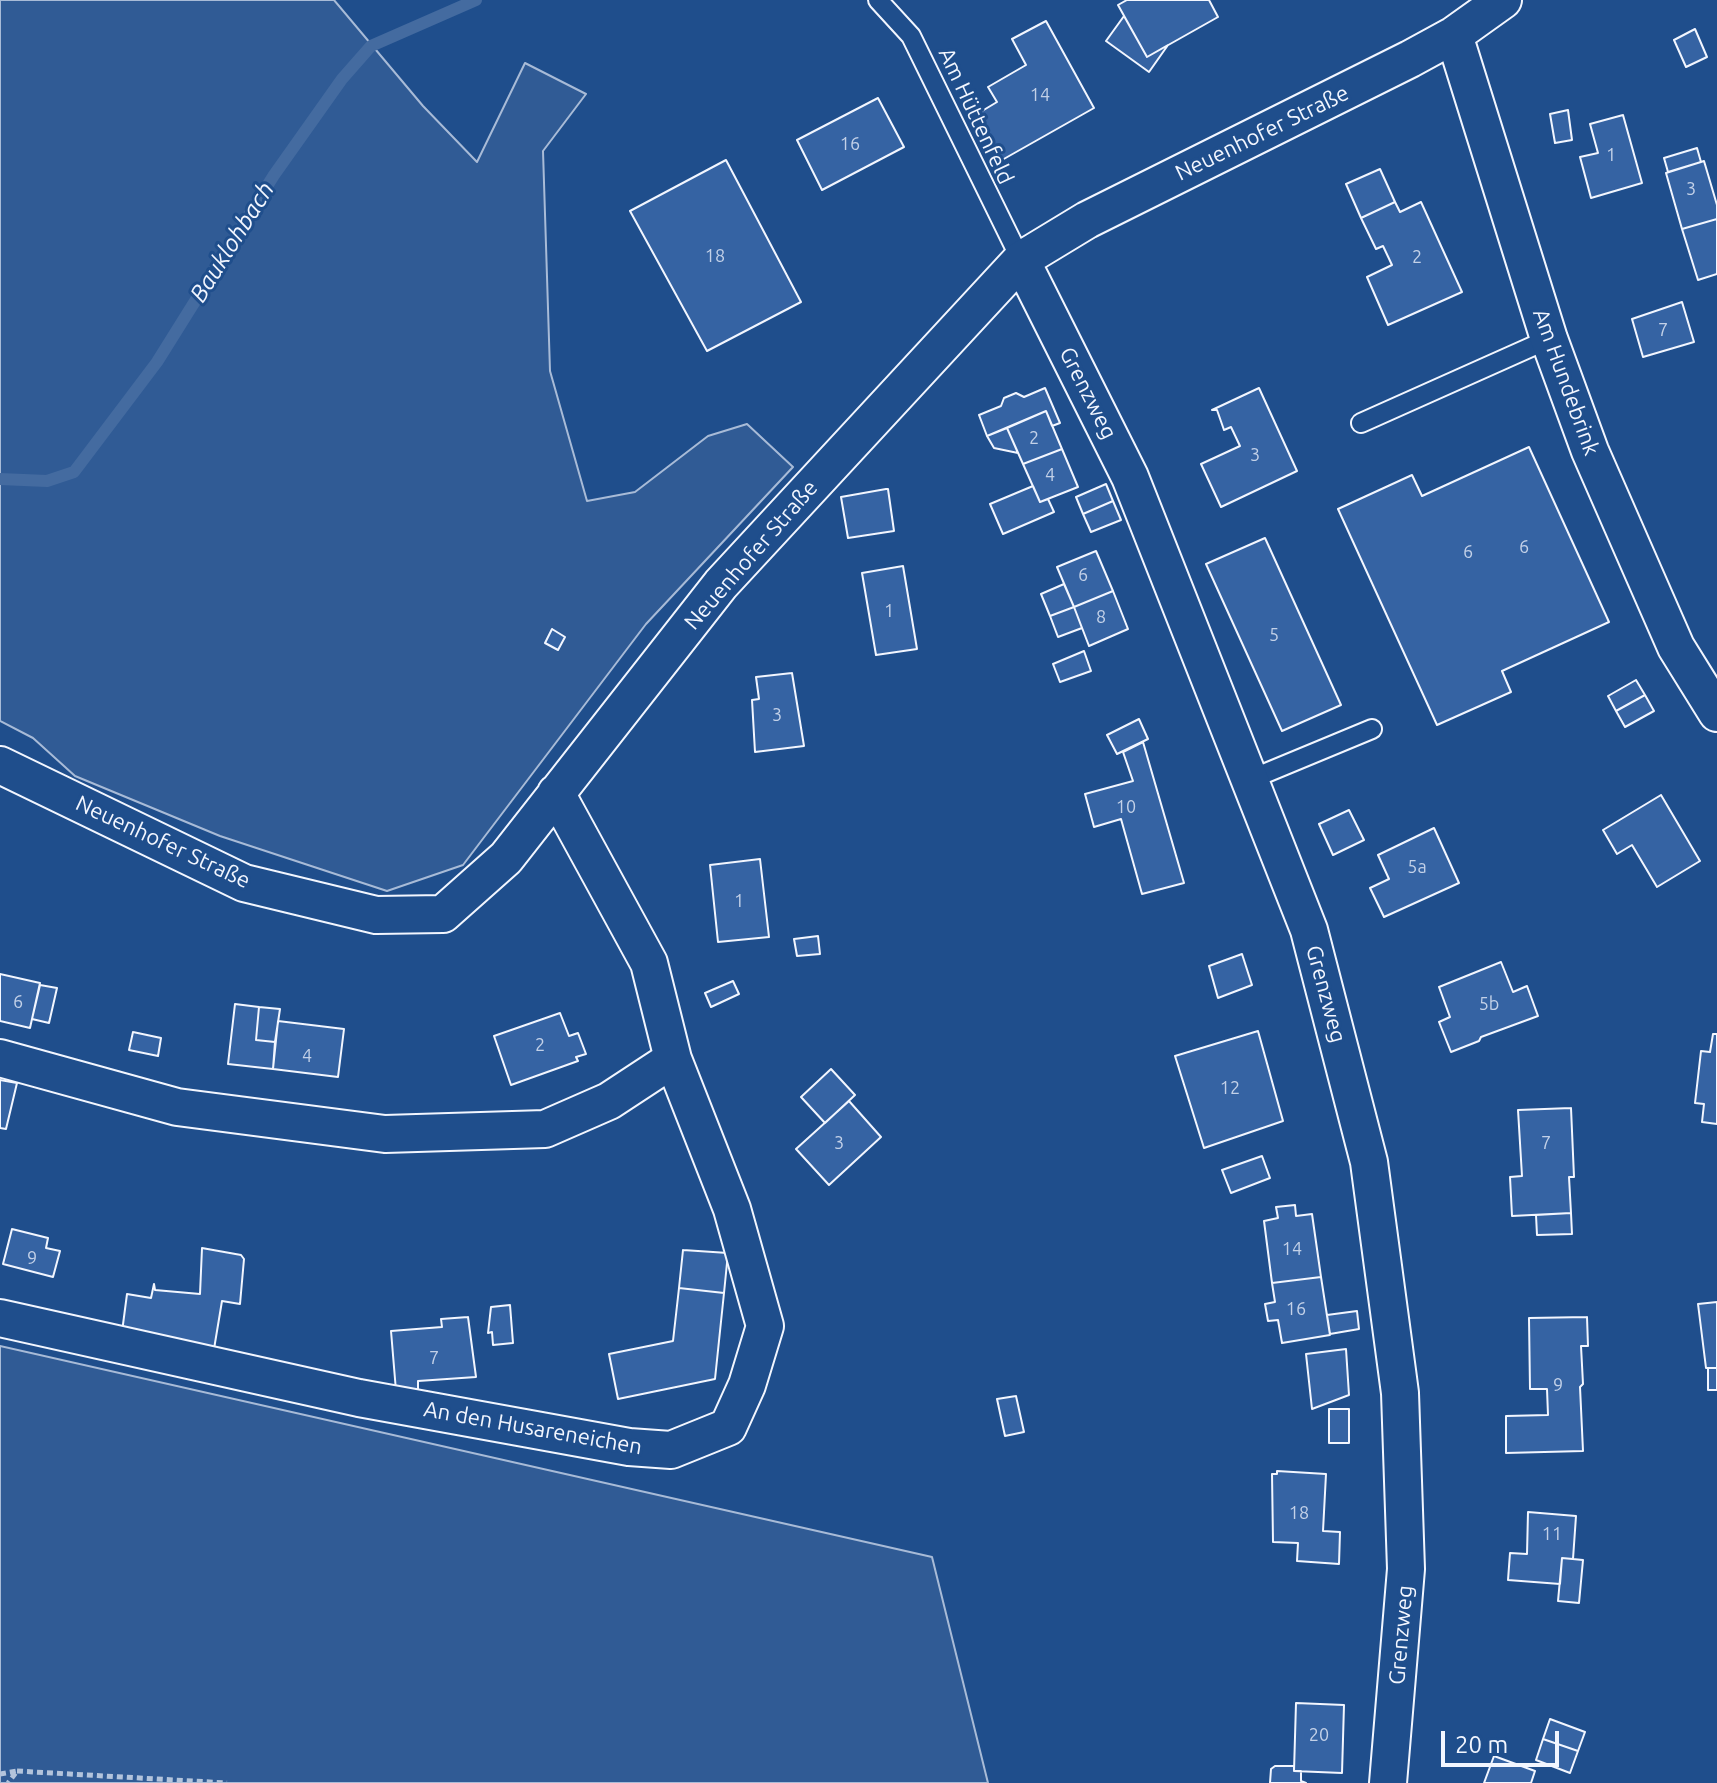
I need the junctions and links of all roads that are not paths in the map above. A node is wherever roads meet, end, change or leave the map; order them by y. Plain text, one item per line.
1 (878, 0) edge
2 (1503, 0) edge
3 (1454, 35) junction
4 (1021, 260) junction
5 (1549, 339) junction
6 (1361, 423) dead end
7 (1717, 713) edge
8 (1372, 729) dead end
9 (0, 765) edge
10 (1249, 780) junction
11 (556, 793) junction
12 (0, 1058) edge
13 (673, 1059) junction
14 (0, 1318) edge
15 (1388, 1783) edge

1 - 4 lane, Am Hüttenfeld
2 - 3 street, Neuenhofer Straße
3 - 4 street, Neuenhofer Straße
3 - 5 street, Am Hundebrink
4 - 10 street, Grenzweg
4 - 11 street, Neuenhofer Straße
5 - 6 lane
5 - 7 street, Am Hundebrink
8 - 10 lane
9 - 11 street, Neuenhofer Straße
10 - 15 street, Grenzweg
11 - 13 street, An den Husareneichen
12 - 13 street
13 - 14 street, An den Husareneichen

